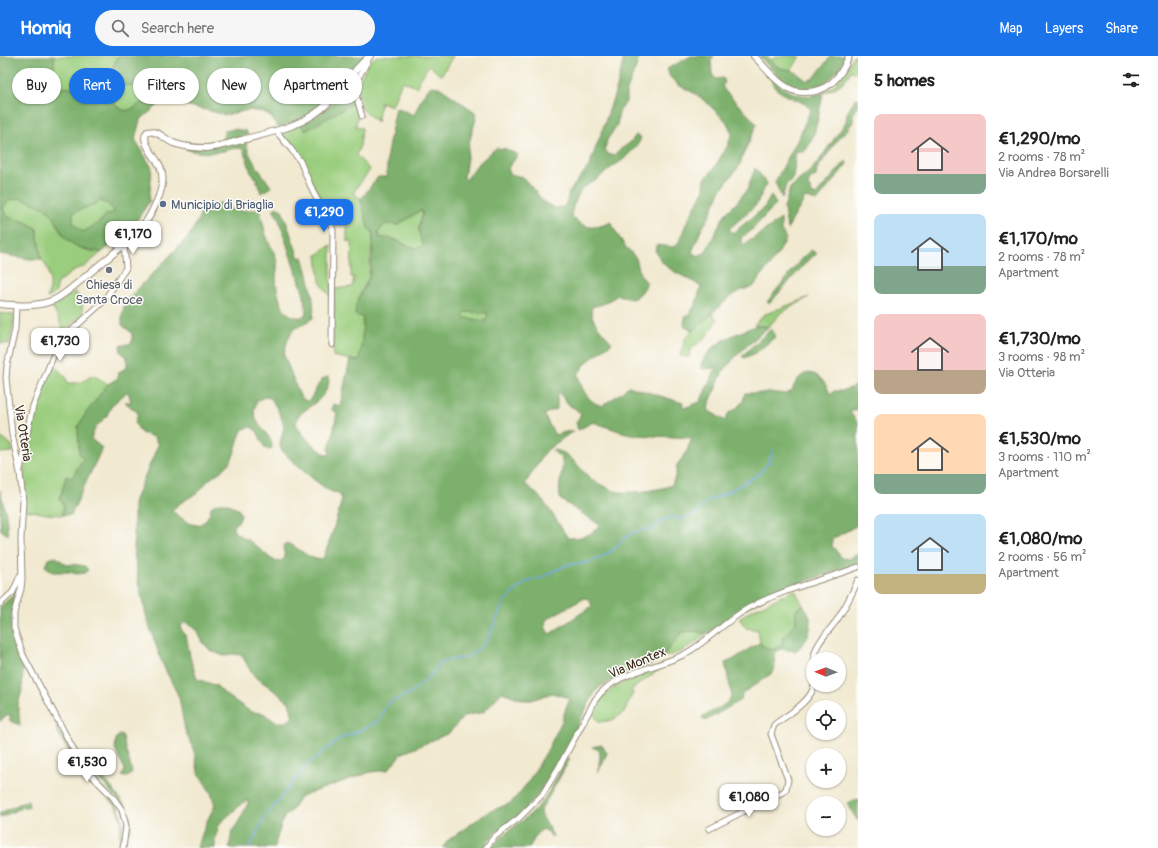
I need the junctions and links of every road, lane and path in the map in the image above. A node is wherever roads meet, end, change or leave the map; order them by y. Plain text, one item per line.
1 (370, 56) edge
2 (754, 56) edge
3 (850, 56) edge
4 (362, 116) dead end
5 (276, 130) junction
6 (124, 244) junction
7 (0, 304) edge
8 (16, 305) junction
9 (332, 345) dead end
10 (20, 472) junction
11 (858, 567) edge
12 (22, 569) junction
13 (858, 580) edge
14 (0, 604) edge
15 (815, 652) edge
16 (812, 692) edge
17 (709, 829) dead end
18 (123, 848) edge
19 (486, 848) edge

1 - 4 street
1 - 5 main road
2 - 3 main road
5 - 6 main road
5 - 9 street
6 - 8 main road
6 - 10 street, Via Otteria
7 - 8 main road
8 - 10 street, Via Otteria
10 - 12 street
11 - 19 street, Via Montex
12 - 14 street
12 - 18 street
13 - 15 street
16 - 17 street

